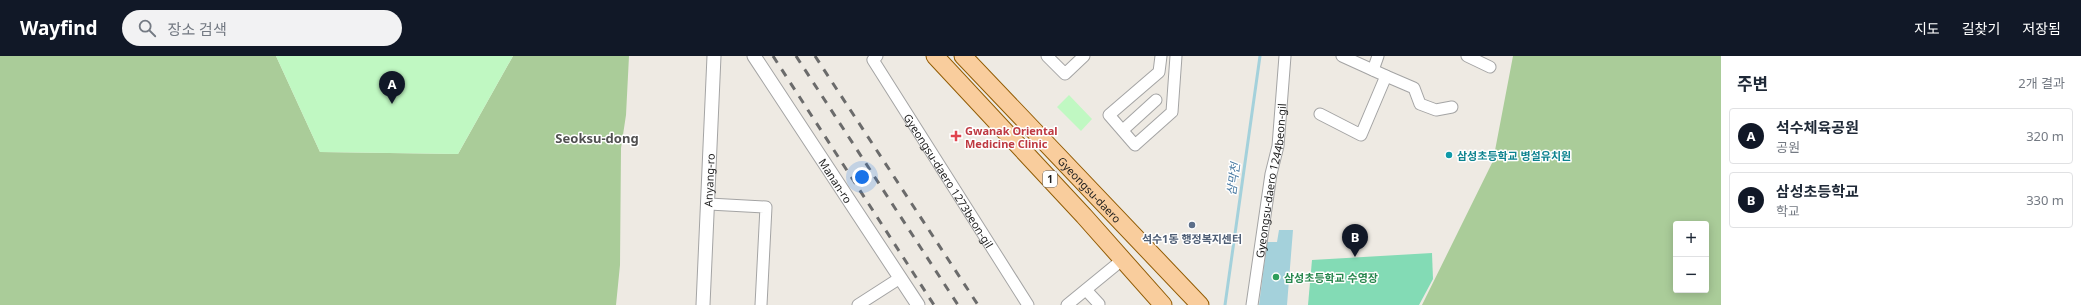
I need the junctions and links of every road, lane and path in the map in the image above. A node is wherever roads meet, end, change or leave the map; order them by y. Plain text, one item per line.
1 (714, 56) edge
2 (754, 56) edge
3 (877, 56) edge
4 (935, 56) edge
5 (963, 56) edge
6 (972, 56) edge
7 (1047, 56) edge
8 (1084, 56) edge
9 (1161, 56) edge
10 (1176, 56) edge
11 (1285, 56) edge
12 (1342, 56) edge
13 (1378, 56) edge
14 (1467, 56) edge
15 (1490, 67) dead end
16 (1373, 70) junction
17 (1158, 72) junction
18 (1175, 73) junction
19 (1386, 76) junction
20 (981, 77) junction
21 (1156, 100) dead end
22 (1452, 107) dead end
23 (1320, 114) dead end
24 (1123, 130) junction
25 (708, 204) junction
26 (1122, 260) junction
27 (900, 278) junction
28 (1086, 290) junction
29 (1099, 304) dead end
30 (703, 305) edge
31 (762, 305) edge
32 (858, 305) edge
33 (918, 305) edge
34 (1028, 305) edge
35 (1067, 305) edge
36 (1162, 305) edge
37 (1200, 305) edge
38 (1252, 305) edge

1 - 25 street, Anyang-ro
2 - 27 street, Manan-ro
3 - 34 street, Gyeongsu-daero 1273beon-gil
4 - 26 main road, Gyeongsu-daero / 1
5 - 20 main road, Gyeongsu-daero / 1
6 - 20 main road
7 - 8 street
9 - 17 street
10 - 18 street
11 - 38 street, Gyeongsu-daero 1244beon-gil
12 - 16 street
13 - 16 street
14 - 15 street
16 - 19 street
17 - 18 street
17 - 24 street
18 - 24 street
19 - 22 street
19 - 23 street
20 - 37 main road, Gyeongsu-daero / 1
21 - 24 street
25 - 30 street, Anyang-ro
25 - 31 street
26 - 28 street
26 - 36 main road, Gyeongsu-daero / 1
27 - 32 street
27 - 33 street, Manan-ro
28 - 29 street
28 - 35 street

